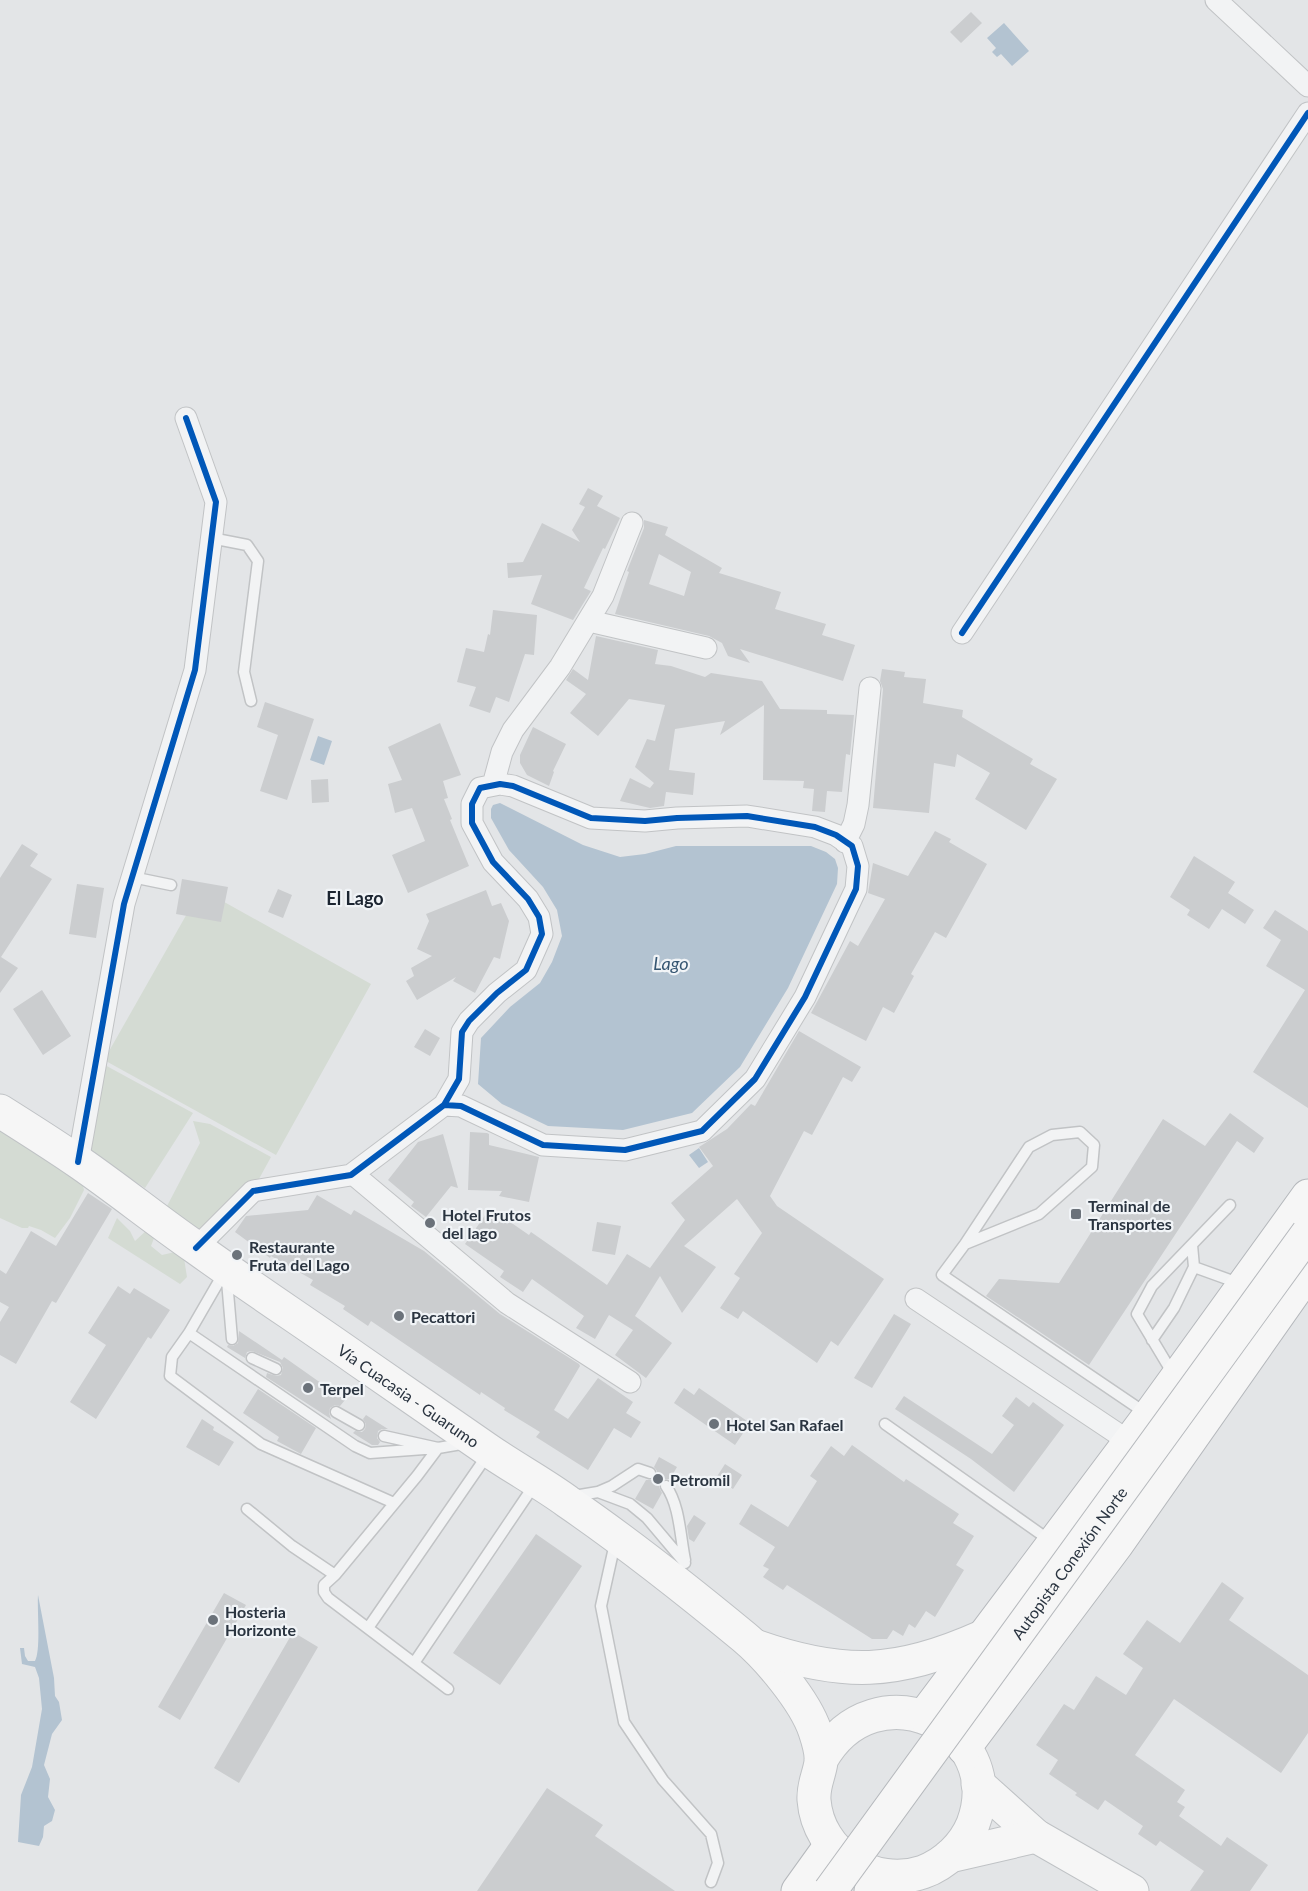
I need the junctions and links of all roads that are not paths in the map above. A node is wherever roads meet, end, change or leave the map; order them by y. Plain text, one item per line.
1 (1216, 0) edge
2 (1308, 86) edge
3 (1308, 112) edge
4 (186, 418) dead end
5 (632, 523) dead end
6 (212, 538) junction
7 (589, 621) junction
8 (962, 633) dead end
9 (706, 648) dead end
10 (870, 688) dead end
11 (251, 701) dead end
12 (493, 785) junction
13 (845, 842) junction
14 (132, 877) junction
15 (171, 885) dead end
16 (444, 1106) junction
17 (0, 1111) edge
18 (78, 1162) junction
19 (353, 1174) junction
20 (1308, 1196) edge
21 (1230, 1204) dead end
22 (1308, 1233) edge
23 (965, 1244) junction
24 (1192, 1245) junction
25 (196, 1248) junction
26 (1194, 1267) junction
27 (226, 1269) junction
28 (1308, 1272) edge
29 (1244, 1285) junction
30 (915, 1299) dead end
31 (189, 1333) junction
32 (232, 1339) dead end
33 (1152, 1340) junction
34 (252, 1358) dead end
35 (276, 1369) dead end
36 (1176, 1380) junction
37 (630, 1382) dead end
38 (336, 1412) dead end
39 (1149, 1416) junction
40 (885, 1424) dead end
41 (359, 1425) dead end
42 (384, 1436) dead end
43 (1130, 1442) junction
44 (483, 1447) junction
45 (438, 1448) junction
46 (650, 1473) dead end
47 (666, 1486) dead end
48 (550, 1490) junction
49 (598, 1492) junction
50 (394, 1503) junction
51 (247, 1509) dead end
52 (617, 1537) junction
53 (1054, 1544) junction
54 (335, 1575) junction
55 (686, 1576) junction
56 (368, 1629) junction
57 (982, 1637) junction
58 (755, 1646) junction
59 (414, 1663) junction
60 (448, 1689) dead end
61 (800, 1701) junction
62 (924, 1716) junction
63 (859, 1720) junction
64 (964, 1748) junction
65 (821, 1760) junction
66 (978, 1784) junction
67 (1036, 1836) junction
68 (831, 1845) junction
69 (950, 1856) junction
70 (711, 1882) dead end
71 (877, 1883) edge
72 (798, 1891) edge
73 (830, 1891) edge
74 (1132, 1891) edge

1 - 2 street
3 - 8 street
4 - 6 street
5 - 7 street
6 - 11 lane
6 - 14 street
7 - 9 street
7 - 12 street
10 - 13 street
12 - 13 street
12 - 16 street
13 - 16 street
14 - 15 lane
14 - 18 street
16 - 19 street
17 - 18 main road, Vía Cuacasia - Guarumo
18 - 25 main road, Vía Cuacasia - Guarumo
19 - 25 street
19 - 37 street
20 - 29 main road
21 - 24 lane
22 - 73 main road, Autopista Conexión Norte, bridge
23 - 23 lane
23 - 39 lane
24 - 26 lane
24 - 33 lane
25 - 27 main road, Vía Cuacasia - Guarumo
26 - 29 lane
26 - 33 lane
27 - 31 lane
27 - 32 lane
27 - 44 main road, Vía Cuacasia - Guarumo
28 - 64 main road
29 - 36 main road
30 - 43 street
31 - 45 lane
31 - 50 lane
33 - 36 lane
34 - 35 lane
36 - 39 main road
38 - 41 lane
39 - 43 main road
40 - 53 lane
42 - 45 lane
43 - 53 main road
44 - 45 lane
44 - 48 main road, Vía Cuacasia - Guarumo
44 - 56 lane
45 - 50 lane
46 - 49 lane
47 - 55 lane
48 - 49 lane
48 - 52 main road, Vía Cuacasia - Guarumo
48 - 59 lane
49 - 55 lane
50 - 54 lane
51 - 54 lane
52 - 55 main road, Vía Cuacasia - Guarumo
52 - 70 lane
53 - 57 main road
54 - 56 lane
55 - 58 main road, Vía Cuacasia - Guarumo
56 - 59 lane
57 - 58 main road
57 - 62 main road
58 - 61 main road, Vía Cuacasia - Guarumo
59 - 60 lane
61 - 63 main road, Vía Cuacasia - Guarumo
61 - 65 main road, Vía Cuacasia - Guarumo
62 - 63 main road
62 - 64 main road
63 - 65 main road
64 - 66 main road
65 - 68 main road
66 - 67 main road
66 - 69 main road
67 - 69 main road
67 - 74 main road
68 - 71 main road
68 - 72 main road
69 - 71 main road

